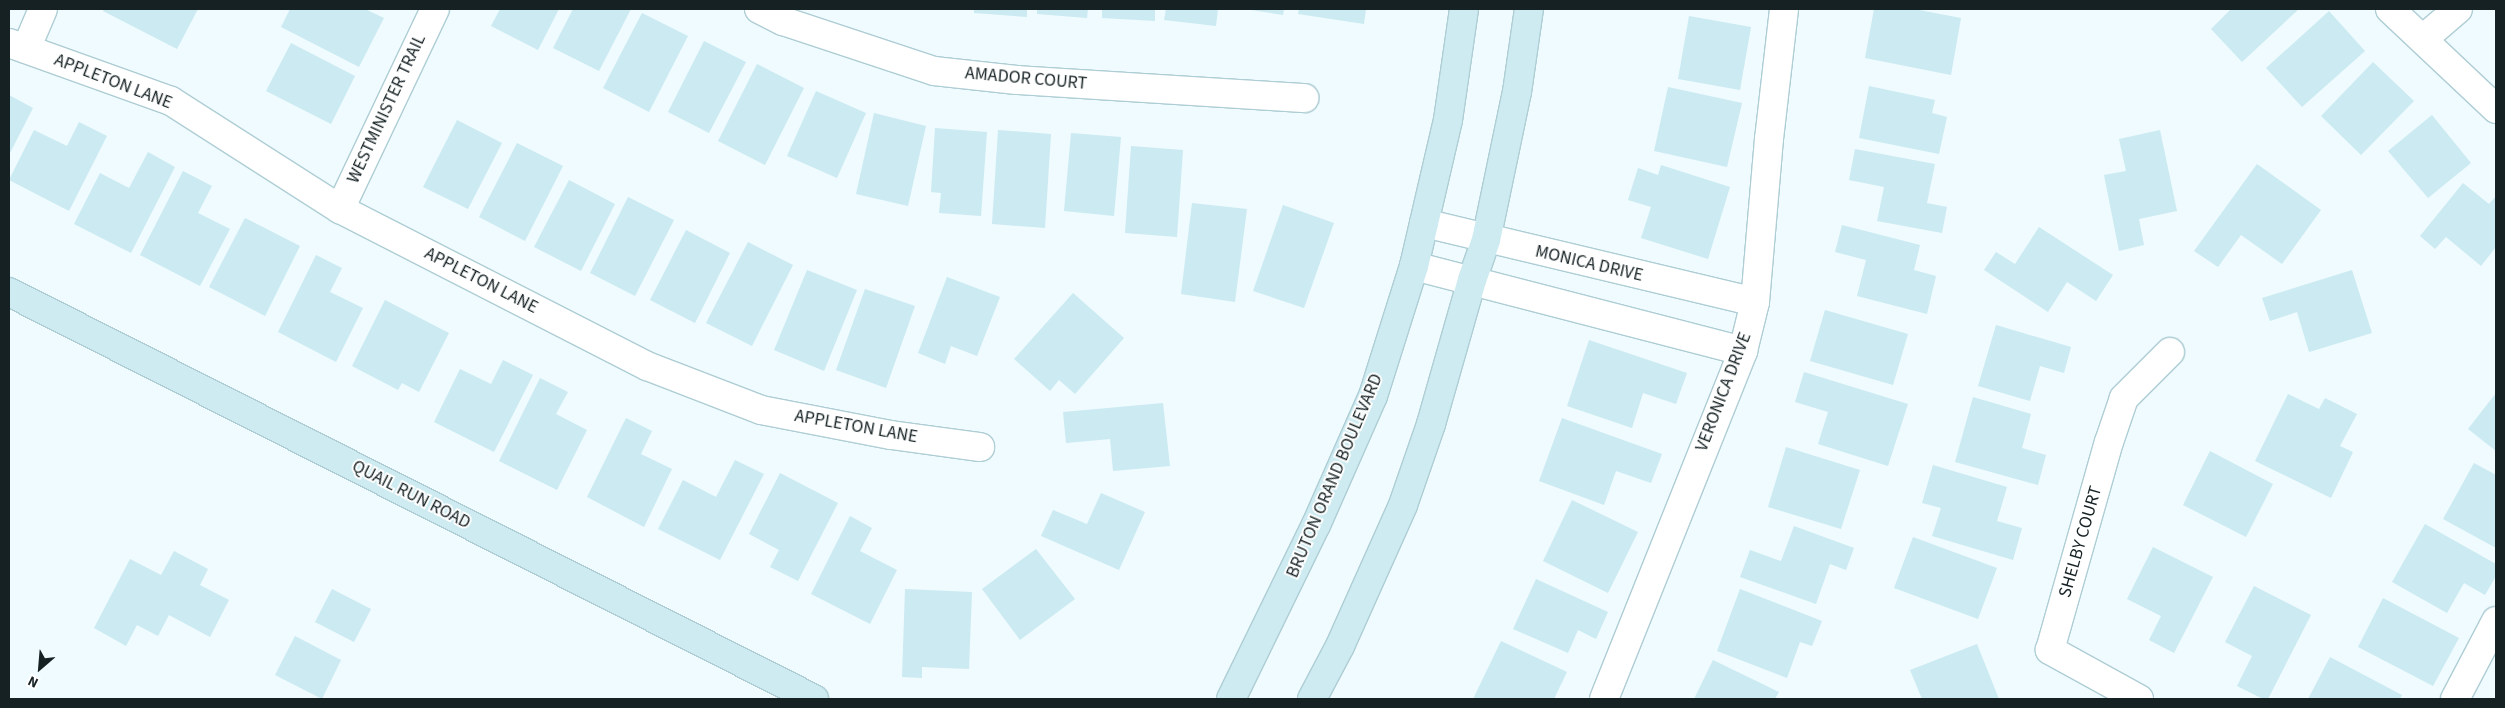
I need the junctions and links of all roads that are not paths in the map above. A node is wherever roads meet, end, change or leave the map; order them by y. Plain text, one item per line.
1 (42, 9) edge
2 (435, 9) edge
3 (758, 9) edge
4 (1464, 9) edge
5 (1529, 9) edge
6 (1784, 9) edge
7 (2390, 9) edge
8 (2458, 9) edge
9 (2422, 39) junction
10 (18, 46) edge
11 (1304, 98) dead end
12 (2496, 109) edge
13 (340, 209) junction
14 (1424, 224) junction
15 (1486, 240) junction
16 (1414, 266) junction
17 (1472, 280) junction
18 (9, 292) edge
19 (1755, 302) junction
20 (1743, 351) junction
21 (2170, 352) dead end
22 (980, 447) dead end
23 (2496, 621) edge
24 (814, 699) edge
25 (1231, 699) edge
26 (1312, 699) edge
27 (1604, 699) edge
28 (2139, 699) edge
29 (2455, 699) edge

1 - 10 street
2 - 13 street, WESTMINISTER TRAIL
3 - 11 street, AMADOR COURT
4 - 14 main road, BRUTON ORAND BOULEVARD
5 - 15 main road
6 - 19 street, VERONICA DRIVE
7 - 9 street
8 - 9 street
9 - 12 street
10 - 13 street, APPLETON LANE
13 - 22 street, APPLETON LANE
14 - 15 street, MONICA DRIVE
14 - 16 main road, BRUTON ORAND BOULEVARD
15 - 17 main road
15 - 19 street, MONICA DRIVE
16 - 17 street
16 - 25 main road, BRUTON ORAND BOULEVARD
17 - 20 street
17 - 26 main road
18 - 24 main road, QUAIL RUN ROAD
19 - 20 street, VERONICA DRIVE
20 - 27 street, VERONICA DRIVE
21 - 28 street, SHELBY COURT
23 - 29 street

